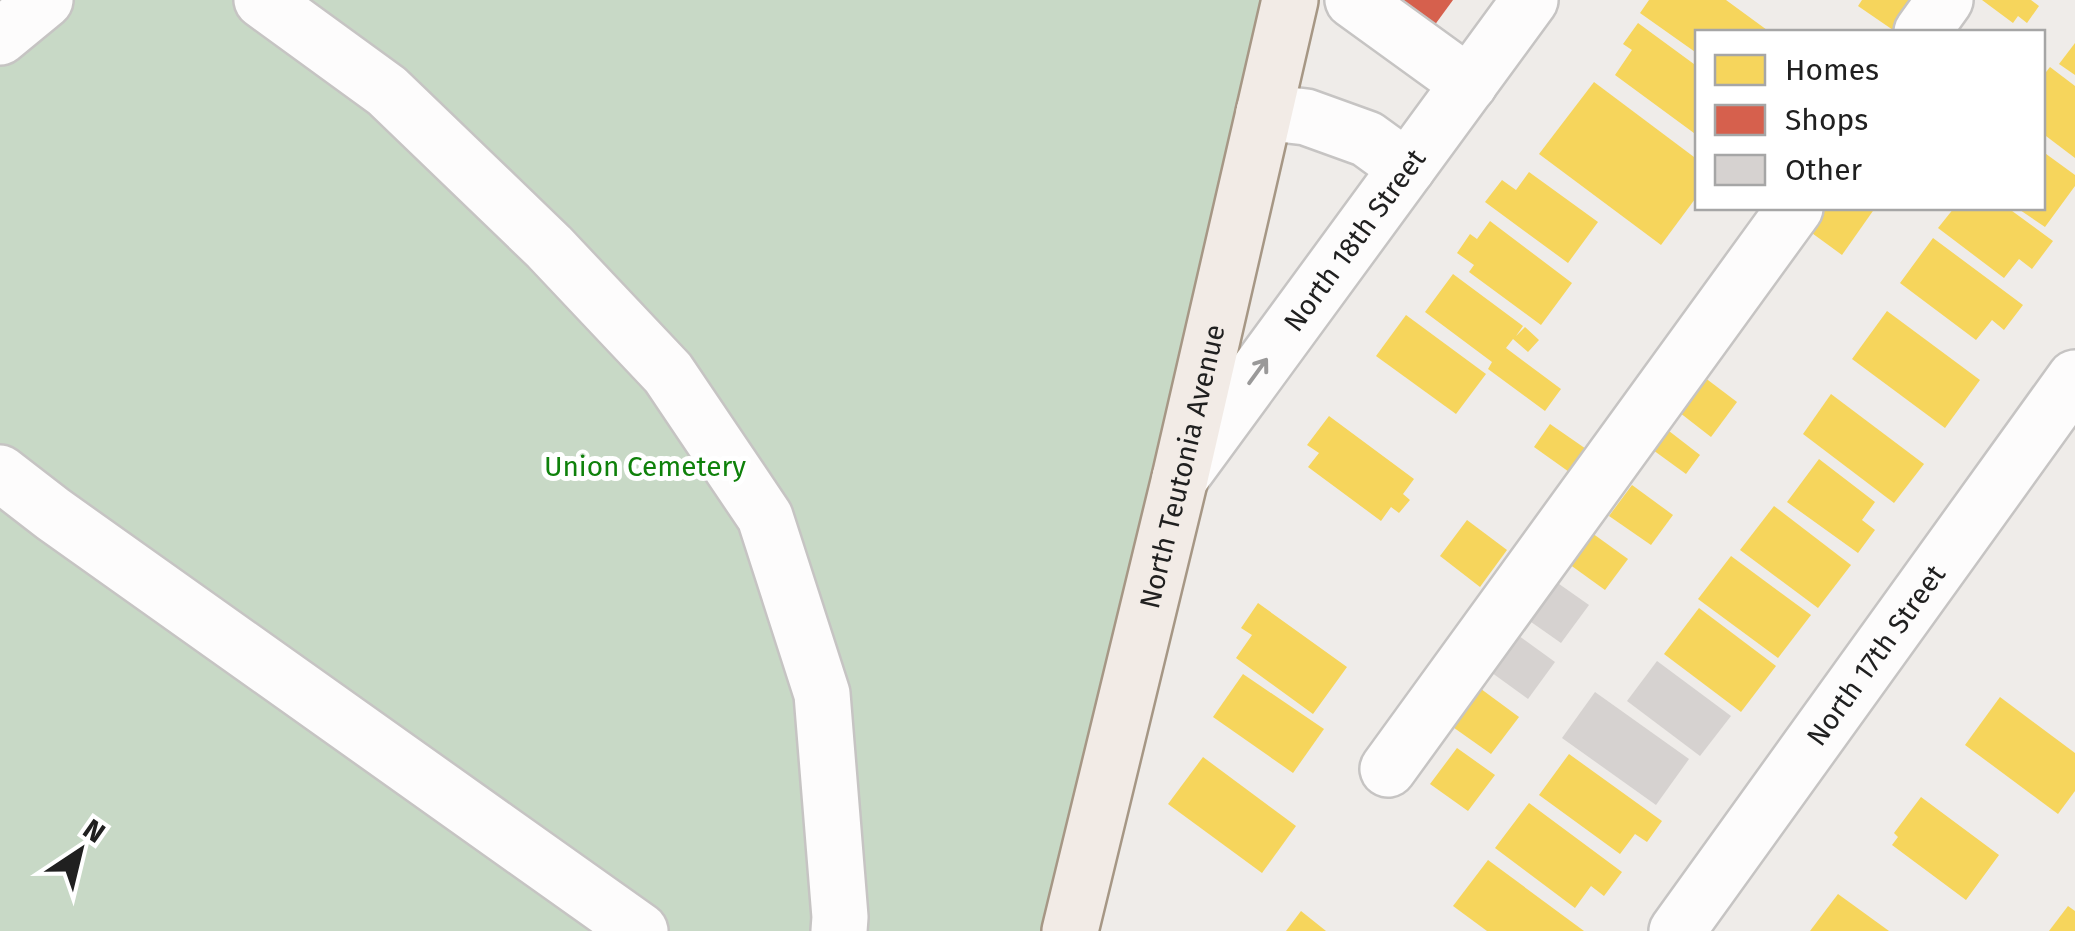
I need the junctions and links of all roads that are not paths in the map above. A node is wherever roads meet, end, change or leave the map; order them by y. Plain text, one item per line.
1 (45, 0) edge
2 (262, 0) edge
3 (1290, 0) edge
4 (1353, 0) edge
5 (1530, 0) edge
6 (1946, 0) edge
7 (1924, 30) edge
8 (0, 37) edge
9 (1468, 84) junction
10 (1264, 112) junction
11 (1396, 182) junction
12 (1794, 210) edge
13 (2075, 378) edge
14 (0, 473) edge
15 (1180, 478) junction
16 (1388, 769) dead end
17 (640, 931) edge
18 (838, 931) edge
19 (1070, 931) edge
20 (1677, 931) edge

1 - 8 street
2 - 18 street
3 - 10 main road, North Teutonia Avenue
4 - 9 street
5 - 9 street, North 18th Street
6 - 7 street
9 - 11 street, North 18th Street
10 - 11 street
10 - 15 main road, North Teutonia Avenue
15 -> 11 street, North 18th Street
12 - 16 street
13 - 20 street, North 17th Street
14 - 17 street
15 - 19 main road, North Teutonia Avenue

